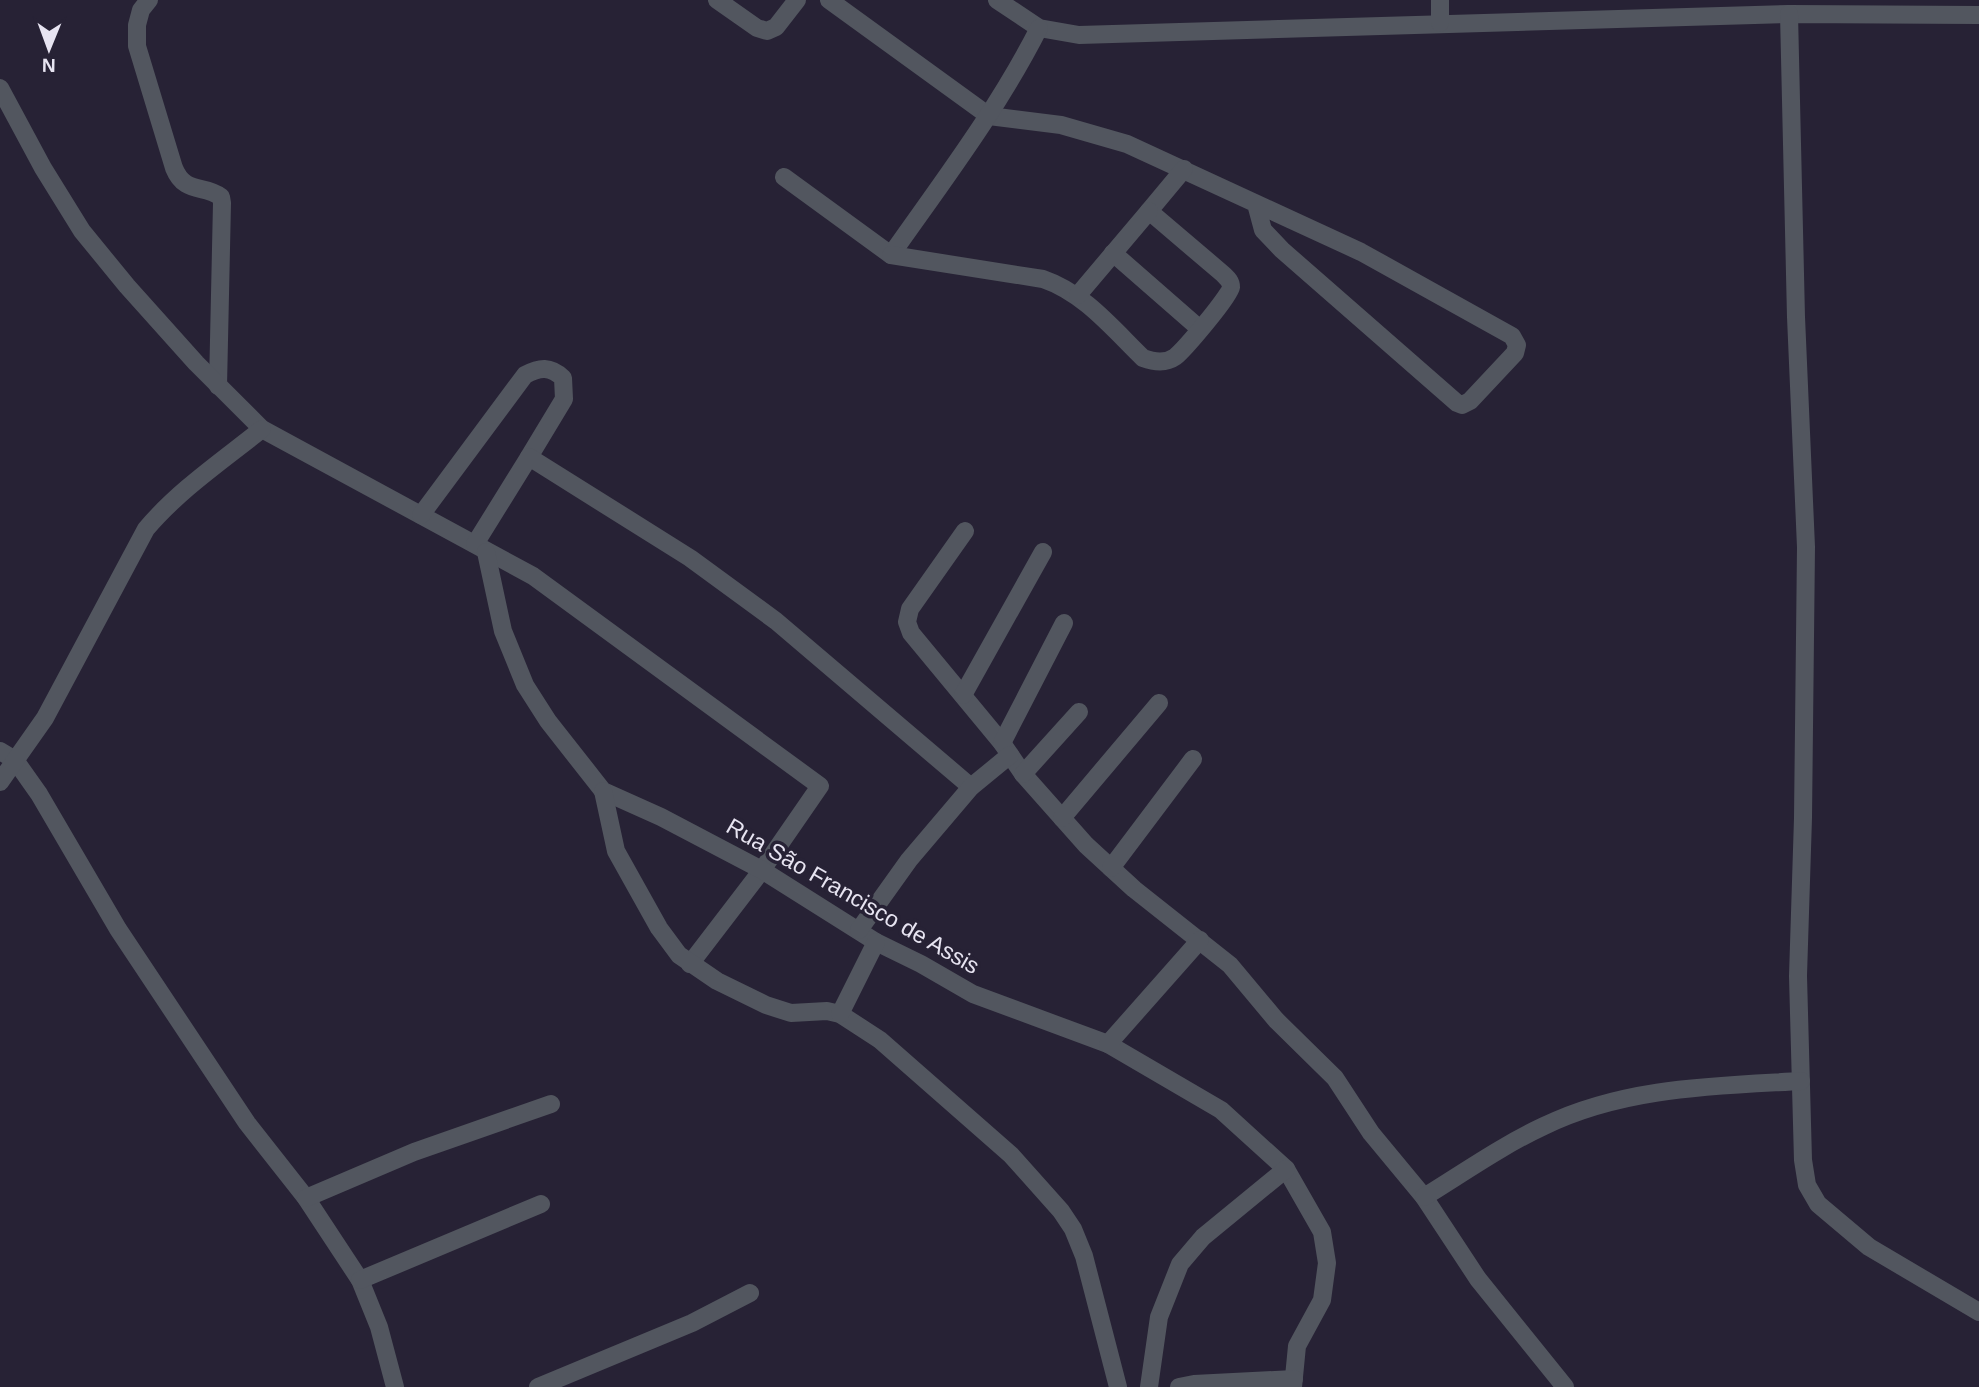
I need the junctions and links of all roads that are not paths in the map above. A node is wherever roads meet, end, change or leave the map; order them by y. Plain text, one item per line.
1 (149, 0) edge
2 (717, 0) edge
3 (797, 0) edge
4 (829, 0) edge
5 (997, 0) edge
6 (1440, 0) edge
7 (1789, 14) junction
8 (1979, 15) edge
9 (1440, 23) junction
10 (1039, 28) junction
11 (0, 88) edge
12 (989, 116) junction
13 (1184, 169) junction
14 (784, 177) dead end
15 (1256, 204) junction
16 (1150, 211) junction
17 (1113, 253) junction
18 (891, 255) junction
19 (1078, 295) junction
20 (1199, 329) junction
21 (218, 386) junction
22 (262, 429) junction
23 (528, 457) junction
24 (421, 515) junction
25 (965, 531) dead end
26 (481, 548) junction
27 (1043, 552) dead end
28 (1064, 624) dead end
29 (962, 695) junction
30 (1159, 703) dead end
31 (1079, 712) dead end
32 (1006, 749) junction
33 (8, 755) edge
34 (1193, 759) dead end
35 (1023, 774) junction
36 (0, 782) edge
37 (971, 787) junction
38 (603, 790) junction
39 (1062, 818) junction
40 (1111, 868) junction
41 (762, 870) junction
42 (859, 930) junction
43 (1200, 940) junction
44 (876, 942) junction
45 (690, 964) junction
46 (840, 1014) junction
47 (1108, 1044) junction
48 (1801, 1081) junction
49 (551, 1104) dead end
50 (1286, 1169) junction
51 (1424, 1197) junction
52 (306, 1198) junction
53 (541, 1204) dead end
54 (360, 1280) junction
55 (750, 1293) dead end
56 (1979, 1312) edge
57 (1294, 1383) edge
58 (395, 1387) edge
59 (538, 1387) edge
60 (1118, 1387) edge
61 (1149, 1387) edge
62 (1179, 1387) edge
63 (1565, 1387) edge

1 - 21 street
2 - 3 street
4 - 12 street
5 - 10 street
6 - 9 street
7 - 8 street
7 - 9 street
7 - 48 street
9 - 10 street
10 - 12 street
11 - 21 street
12 - 13 street
12 - 18 street
13 - 15 street
13 - 16 street
14 - 18 street
15 - 15 street
16 - 17 street
16 - 20 street
17 - 19 street
17 - 20 street
18 - 19 street
19 - 20 street
21 - 22 street
22 - 24 street
22 - 33 street
23 - 24 street
23 - 26 street
23 - 37 street
24 - 26 street
25 - 29 street
26 - 38 street, Rua São Francisco de Assis
26 - 41 street
27 - 29 street
28 - 32 street
29 - 32 street
30 - 39 street
31 - 35 street
32 - 35 street
32 - 37 street
33 - 36 street
33 - 52 street
34 - 40 street
35 - 39 street
37 - 42 street
38 - 41 street, Rua São Francisco de Assis
38 - 45 street
39 - 40 street
40 - 43 street
41 - 42 street, Rua São Francisco de Assis
41 - 45 street
42 - 44 street, Rua São Francisco de Assis
43 - 47 street
43 - 51 street
44 - 46 street
44 - 47 street, Rua São Francisco de Assis
45 - 46 street
46 - 60 street
47 - 50 street, Rua São Francisco de Assis
48 - 51 street
48 - 56 street
49 - 52 street
50 - 57 street, Rua São Francisco de Assis
50 - 61 street
51 - 63 street
52 - 54 street
53 - 54 street
54 - 58 street
55 - 59 street
57 - 62 street

